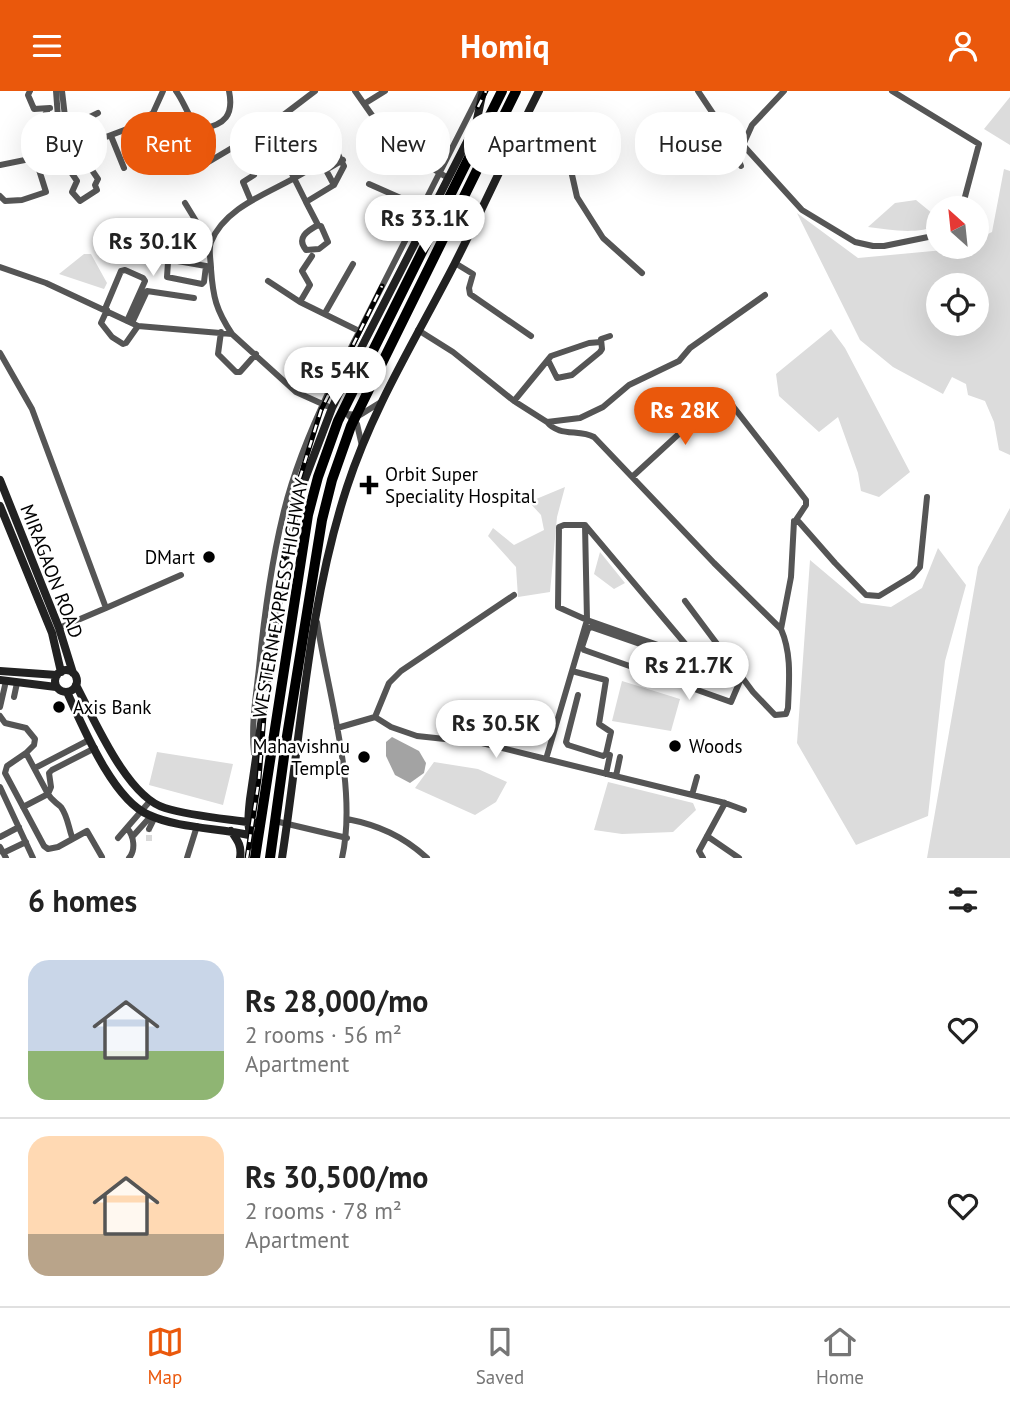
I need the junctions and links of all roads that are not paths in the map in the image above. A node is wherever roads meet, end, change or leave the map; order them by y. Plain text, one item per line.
1 (30, 91) edge
2 (56, 91) edge
3 (62, 91) edge
4 (163, 91) edge
5 (176, 91) edge
6 (229, 91) edge
7 (315, 91) edge
8 (355, 91) edge
9 (385, 91) edge
10 (482, 91) edge
11 (502, 91) edge
12 (516, 91) edge
13 (539, 91) edge
14 (698, 91) edge
15 (784, 91) edge
16 (892, 91) edge
17 (364, 104) junction
18 (61, 107) junction
19 (48, 109) junction
20 (62, 112) edge
21 (370, 112) edge
22 (529, 112) edge
23 (712, 112) edge
24 (111, 136) junction
25 (107, 137) edge
26 (450, 150) edge
27 (216, 157) edge
28 (21, 160) edge
29 (343, 160) junction
30 (121, 161) edge
31 (0, 165) edge
32 (41, 175) edge
33 (73, 175) edge
34 (96, 175) edge
35 (293, 175) edge
36 (437, 175) edge
37 (443, 175) edge
38 (498, 175) edge
39 (573, 175) edge
40 (254, 176) dead end
41 (448, 178) junction
42 (295, 179) junction
43 (369, 184) dead end
44 (334, 185) junction
45 (0, 196) edge
46 (965, 196) edge
47 (251, 201) junction
48 (306, 202) junction
49 (185, 203) dead end
50 (421, 207) junction
51 (413, 222) junction
52 (318, 225) junction
53 (424, 227) junction
54 (926, 237) edge
55 (210, 244) junction
56 (312, 256) dead end
57 (353, 264) dead end
58 (455, 264) junction
59 (0, 267) edge
60 (209, 267) junction
61 (642, 273) dead end
62 (268, 281) dead end
63 (765, 295) dead end
64 (194, 298) dead end
65 (300, 302) junction
66 (106, 310) junction
67 (325, 313) junction
68 (132, 323) junction
69 (418, 330) junction
70 (359, 331) junction
71 (221, 332) junction
72 (232, 334) junction
73 (610, 336) dead end
74 (531, 337) dead end
75 (601, 342) junction
76 (0, 354) edge
77 (256, 354) junction
78 (350, 359) junction
79 (548, 360) junction
80 (514, 401) junction
81 (381, 402) junction
82 (323, 405) junction
83 (332, 408) junction
84 (347, 414) junction
85 (547, 422) junction
86 (362, 446) junction
87 (632, 477) junction
88 (0, 480) edge
89 (927, 497) dead end
90 (0, 506) edge
91 (796, 520) junction
92 (585, 525) junction
93 (273, 571) junction
94 (283, 573) junction
95 (181, 575) dead end
96 (514, 594) dead end
97 (685, 601) dead end
98 (106, 608) junction
99 (317, 620) junction
100 (587, 620) junction
101 (59, 628) junction
102 (781, 629) junction
103 (669, 652) junction
104 (698, 659) junction
105 (0, 671) edge
106 (572, 671) junction
107 (739, 671) junction
108 (59, 673) junction
109 (73, 673) junction
110 (658, 676) junction
111 (3, 681) edge
112 (17, 683) junction
113 (76, 685) junction
114 (56, 687) junction
115 (67, 692) junction
116 (578, 695) dead end
117 (14, 697) dead end
118 (0, 707) edge
119 (0, 716) edge
120 (375, 717) junction
121 (337, 728) junction
122 (89, 740) junction
123 (95, 748) junction
124 (26, 753) junction
125 (610, 755) dead end
126 (620, 757) dead end
127 (255, 758) junction
128 (546, 759) junction
129 (34, 768) junction
130 (606, 774) junction
131 (615, 776) junction
132 (697, 777) dead end
133 (0, 787) edge
134 (48, 794) junction
135 (692, 795) junction
136 (150, 801) junction
137 (725, 803) junction
138 (23, 807) junction
139 (744, 810) dead end
140 (142, 812) junction
141 (153, 817) junction
142 (346, 819) junction
143 (247, 821) junction
144 (275, 821) junction
145 (261, 824) junction
146 (287, 824) junction
147 (197, 826) junction
148 (19, 827) junction
149 (127, 828) junction
150 (149, 829) tunnel mouth
151 (231, 831) junction
152 (249, 835) junction
153 (132, 836) junction
154 (707, 836) junction
155 (0, 837) edge
156 (72, 837) junction
157 (118, 838) dead end
158 (346, 838) junction
159 (26, 842) junction
160 (3, 853) edge
161 (255, 853) edge
162 (102, 857) edge
163 (33, 858) edge
164 (129, 858) edge
165 (187, 858) edge
166 (240, 858) edge
167 (270, 858) edge
168 (282, 858) edge
169 (342, 858) edge
170 (427, 858) edge
171 (702, 858) edge
172 (739, 858) edge

1 - 19 street
2 - 18 street
3 - 18 street
4 - 24 street
5 - 6 street
7 - 27 street
8 - 17 street
9 - 17 street
10 - 26 street
10 - 41 main road
11 - 145 highway, WESTERN EXPRESS HIGHWAY
12 - 144 highway, WESTERN EXPRESS HIGHWAY
13 - 22 main road
14 - 23 street
15 - 54 street
16 - 46 street
17 - 21 street
18 - 19 street
18 - 19 street
18 - 20 street
24 - 25 street
24 - 30 street
28 - 31 street
29 - 42 street
29 - 44 street
29 - 44 street
32 - 45 street
33 - 34 street
35 - 42 street
36 - 50 street
37 - 41 street
38 - 58 main road
39 - 61 street
40 - 47 street
41 - 53 main road
42 - 47 street
42 - 48 street
43 - 50 street
44 - 48 street
47 - 55 street
48 - 52 street
49 - 55 street
50 - 51 street
51 - 53 main road
51 - 70 street
52 - 52 street
53 - 78 main road
55 - 60 street
56 - 65 street
57 - 67 street
58 - 69 main road
58 - 74 street
59 - 66 street
60 - 60 street
60 - 72 street
62 - 65 street
63 - 85 street
64 - 68 street
65 - 67 street
66 - 68 street
66 - 68 street
66 - 68 street
67 - 70 street
68 - 71 street
69 - 80 street
69 - 81 main road
70 - 78 street
71 - 72 street
71 - 77 street
72 - 77 street
73 - 75 street
75 - 79 street
75 - 79 street
76 - 98 street
77 - 82 street
78 - 82 street
78 - 83 main road
79 - 80 street
80 - 85 street
81 - 84 street
81 - 86 main road
82 - 83 street
82 - 93 street
83 - 84 street
83 - 94 main road
84 - 86 street
85 - 87 street
86 - 99 main road
87 - 91 street
87 - 102 street
88 - 101 main road, MIRAGAON ROAD
89 - 91 street
90 - 108 main road, MIRAGAON ROAD
91 - 102 street
92 - 100 street
92 - 100 street
92 - 104 street
93 - 94 main road
93 - 127 street
94 - 127 main road
95 - 98 street
96 - 120 street
97 - 107 street
98 - 101 street
99 - 121 street
99 - 146 main road
100 - 103 street
100 - 106 street
101 - 109 main road, MIRAGAON ROAD
102 - 107 street
103 - 104 street
103 - 110 street
103 - 110 street
103 - 110 street
104 - 107 street
105 - 108 main road
106 - 116 street
106 - 128 street
108 - 109 main road
108 - 114 main road
109 - 113 main road
111 - 112 main road
111 - 118 street
112 - 114 main road
112 - 117 street
113 - 115 main road
113 - 136 main road
114 - 115 main road
115 - 122 main road
119 - 124 street
120 - 121 street
120 - 128 street
121 - 142 street
122 - 123 main road
122 - 129 street
123 - 134 street
123 - 140 main road
124 - 129 street
124 - 138 street
125 - 130 street
126 - 131 street
127 - 143 main road
128 - 130 street
129 - 134 street
130 - 131 street
131 - 135 street
132 - 135 street
133 - 148 street
134 - 138 street
134 - 156 street
135 - 137 street
136 - 140 street
136 - 143 main road
137 - 139 street
137 - 154 street
138 - 156 street
140 - 141 main road
140 - 149 street
141 - 147 main road
141 - 150 street
141 - 153 street
142 - 158 street
142 - 170 street
143 - 145 main road
143 - 152 main road
144 - 146 street
144 - 167 highway, WESTERN EXPRESS HIGHWAY
145 - 161 highway, WESTERN EXPRESS HIGHWAY
146 - 158 street
146 - 168 main road
147 - 151 main road
147 - 165 street
148 - 155 street
148 - 159 street
149 - 153 street
149 - 157 street
151 - 152 main road
151 - 166 main road
152 - 161 main road
153 - 164 street
154 - 171 street
154 - 172 street
156 - 162 street
158 - 169 street
159 - 160 street
159 - 163 street

